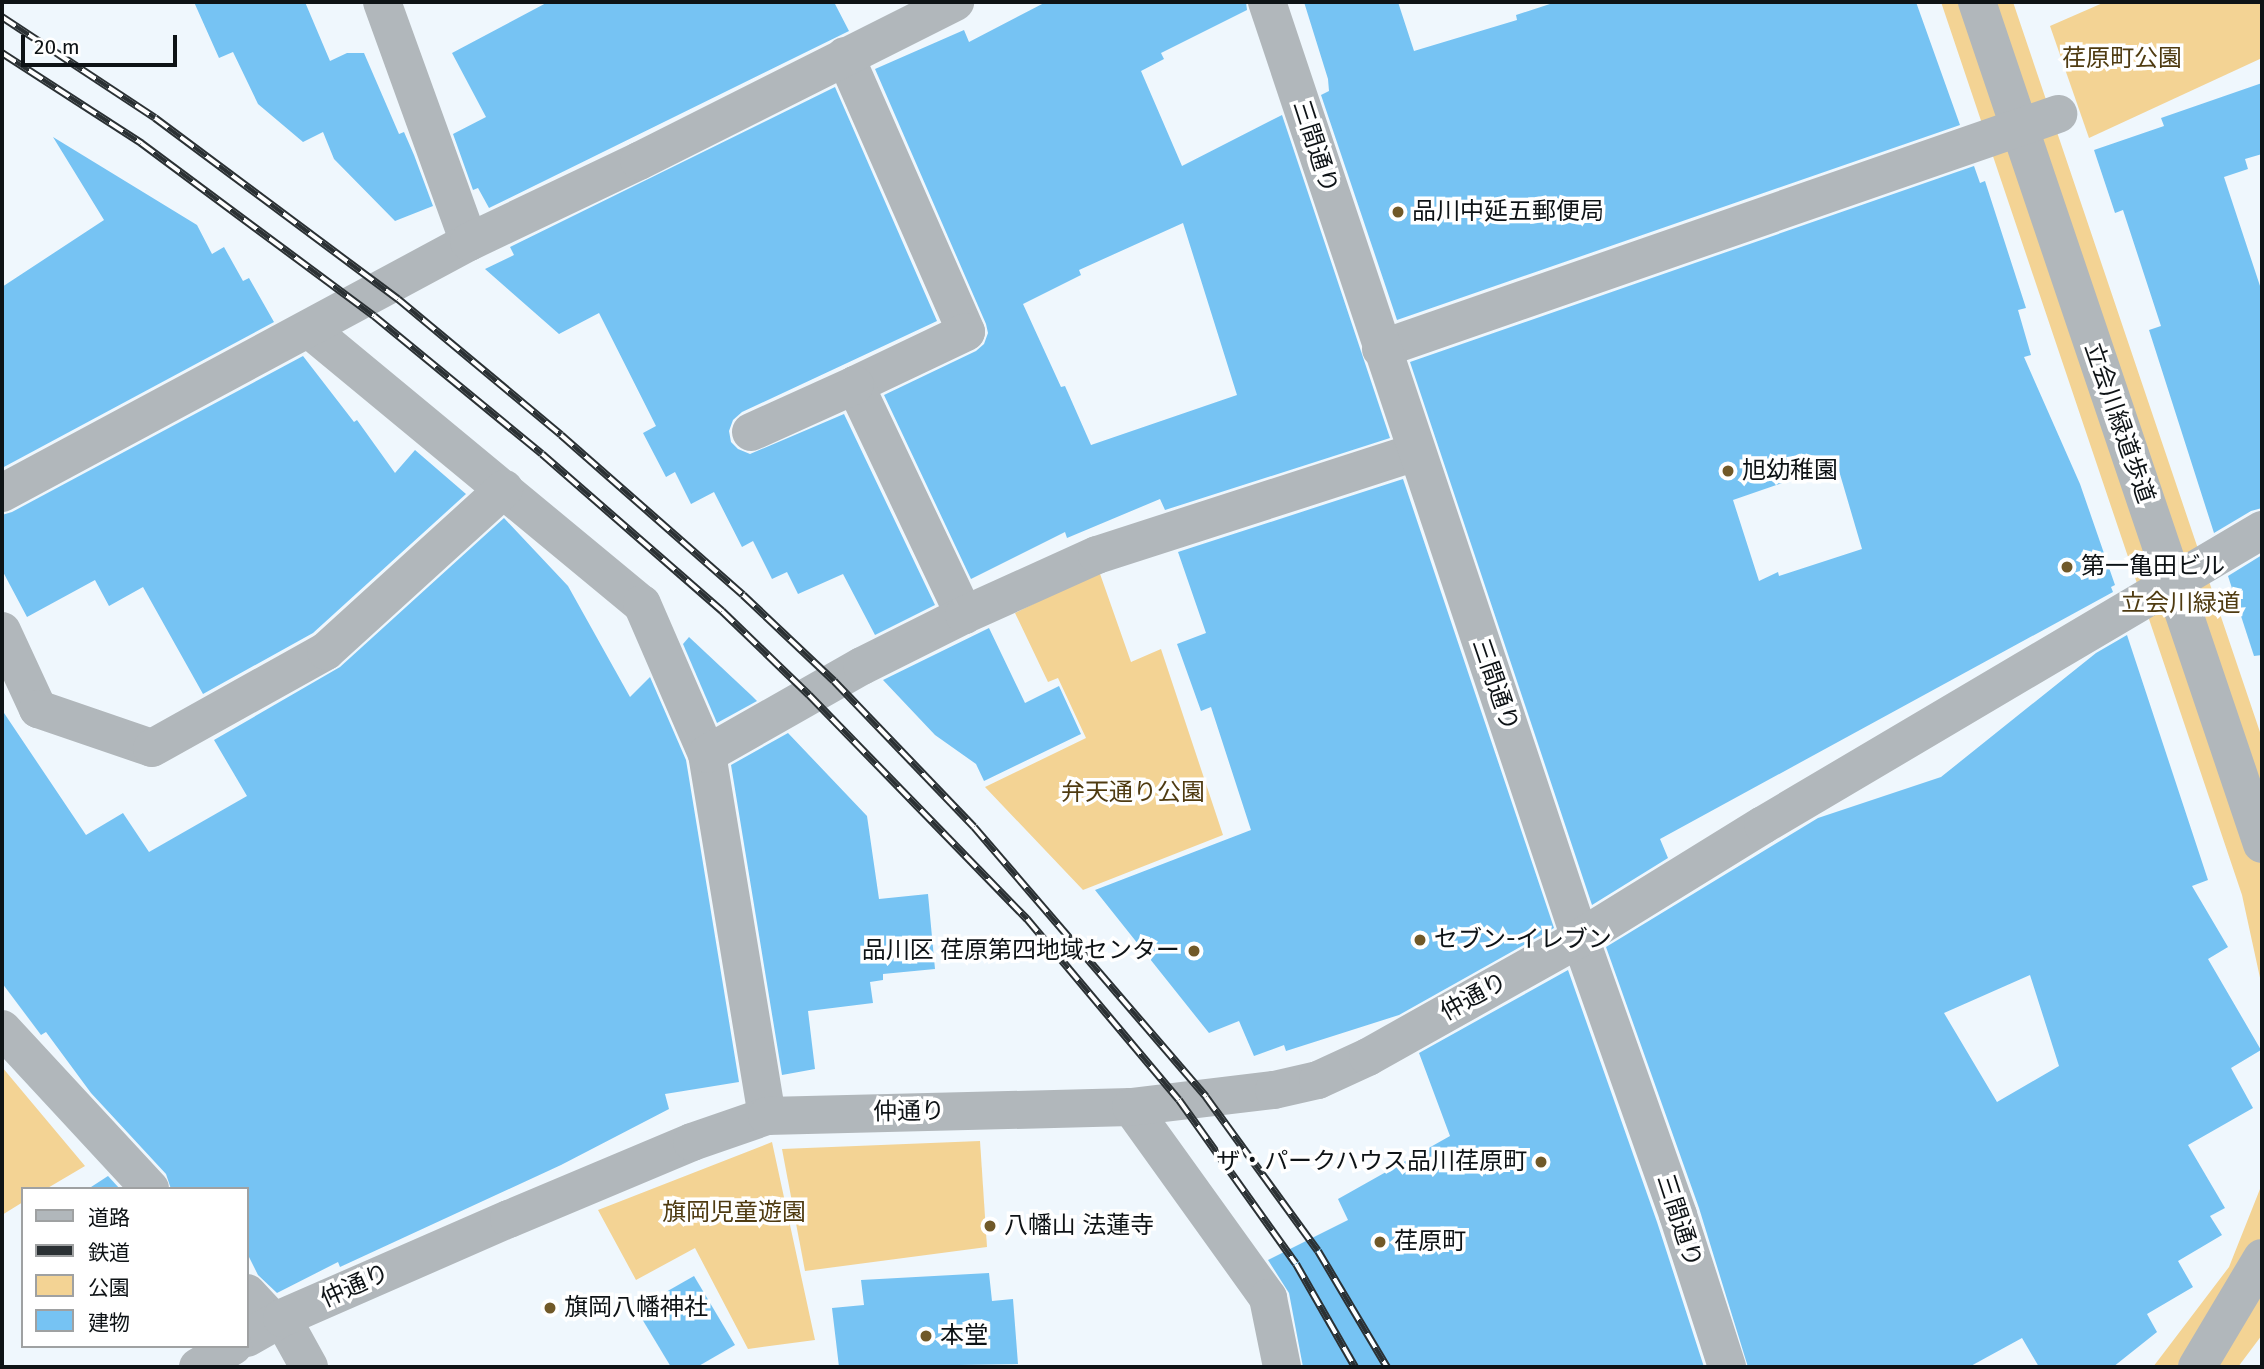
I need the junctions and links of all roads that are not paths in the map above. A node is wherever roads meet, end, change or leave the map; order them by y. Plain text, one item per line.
1 (382, 2) edge
2 (955, 2) edge
3 (1267, 2) edge
4 (1977, 2) edge
5 (845, 56) junction
6 (2059, 114) dead end
7 (2019, 129) junction
8 (469, 242) junction
9 (309, 329) junction
10 (1381, 349) junction
11 (855, 385) junction
12 (751, 432) dead end
13 (1416, 452) junction
14 (504, 489) junction
15 (2, 493) edge
16 (2262, 530) edge
17 (2173, 583) junction
18 (964, 615) junction
19 (2, 631) edge
20 (707, 754) junction
21 (2262, 844) edge
22 (1580, 938) junction
23 (2, 1029) edge
24 (1131, 1107) junction
25 (767, 1116) junction
26 (148, 1187) edge
27 (2262, 1258) edge
28 (248, 1295) edge
29 (268, 1326) edge
30 (230, 1348) edge
31 (198, 1367) edge
32 (309, 1367) edge
33 (1282, 1367) edge
34 (1727, 1367) edge
35 (2197, 1367) edge

1 - 8 street
2 - 5 street
3 - 10 street, 三間通り
4 - 7 street, 立会川緑道歩道
5 - 8 street
5 - 11 street
6 - 7 street
7 - 10 street
7 - 17 street, 立会川緑道歩道
8 - 9 street
9 - 14 street
9 - 15 street
10 - 13 street, 三間通り
11 - 12 street
11 - 18 street
13 - 18 street
13 - 22 street, 三間通り
14 - 19 street
14 - 20 street
16 - 17 street, 仲通り
17 - 21 street, 立会川緑道歩道
17 - 22 street, 仲通り
18 - 20 street
20 - 25 street
22 - 24 street, 仲通り
22 - 34 street, 三間通り
23 - 26 street
24 - 25 street, 仲通り
24 - 33 street
25 - 29 street, 仲通り
27 - 35 street
28 - 29 street
29 - 32 street
30 - 31 street

